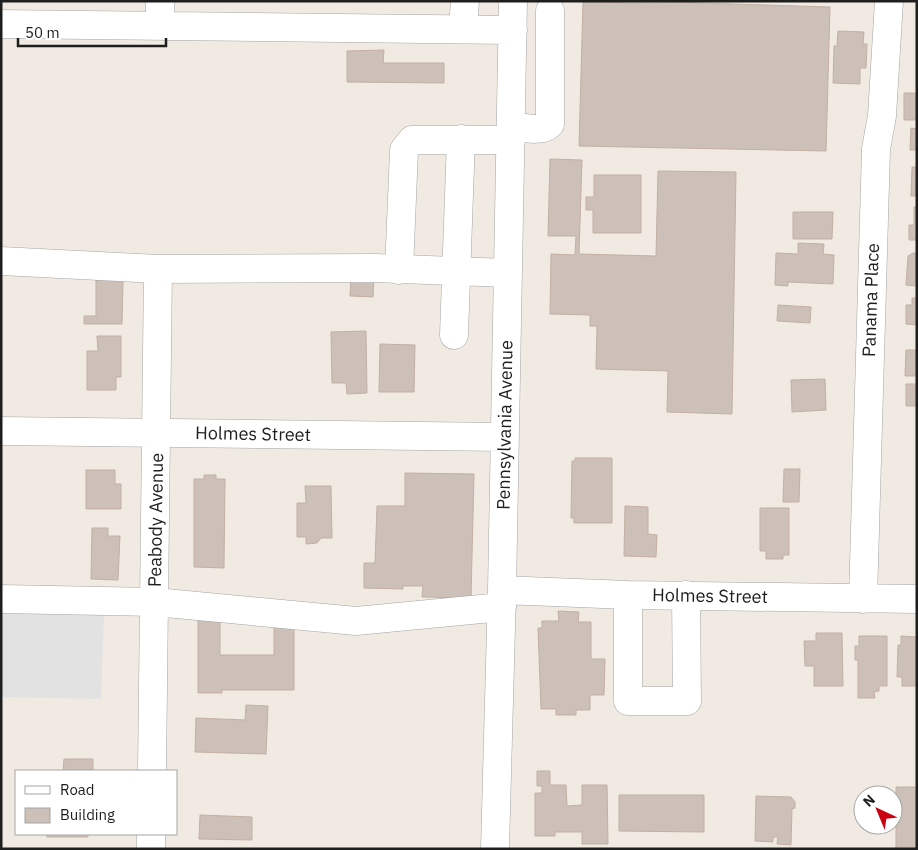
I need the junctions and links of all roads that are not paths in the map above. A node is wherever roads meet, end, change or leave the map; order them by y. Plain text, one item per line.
1 (465, 1) edge
2 (889, 1) edge
3 (550, 6) edge
4 (160, 13) edge
5 (513, 14) edge
6 (1, 24) edge
7 (463, 28) junction
8 (511, 133) junction
9 (461, 139) junction
10 (1, 261) edge
11 (158, 269) junction
12 (399, 270) junction
13 (455, 272) junction
14 (508, 273) junction
15 (454, 335) dead end
16 (1, 430) edge
17 (157, 432) junction
18 (505, 437) junction
19 (628, 595) junction
20 (686, 595) junction
21 (502, 598) junction
22 (1, 599) edge
23 (863, 599) junction
24 (917, 599) edge
25 (154, 602) junction
26 (152, 770) edge
27 (151, 835) edge
28 (151, 849) edge
29 (495, 849) edge

1 - 7 street
2 - 23 street, Panama Place
3 - 5 street
3 - 8 street
4 - 6 street
4 - 7 street
5 - 7 street
5 - 8 street, Pennsylvania Avenue
8 - 9 street
8 - 14 street, Pennsylvania Avenue
9 - 12 street
9 - 13 street
10 - 11 street
11 - 12 street
11 - 17 street, Peabody Avenue
12 - 13 street
13 - 14 street
13 - 15 street
14 - 18 street, Pennsylvania Avenue
16 - 17 street, Holmes Street
17 - 18 street, Holmes Street
17 - 25 street, Peabody Avenue
18 - 21 street, Pennsylvania Avenue
19 - 20 street, Holmes Street
19 - 20 street
19 - 21 street, Holmes Street
20 - 23 street, Holmes Street
21 - 25 street, Holmes Street
21 - 29 street, Pennsylvania Avenue
22 - 25 street, Holmes Street
23 - 24 street, Holmes Street
25 - 26 street, Peabody Avenue
27 - 28 street

